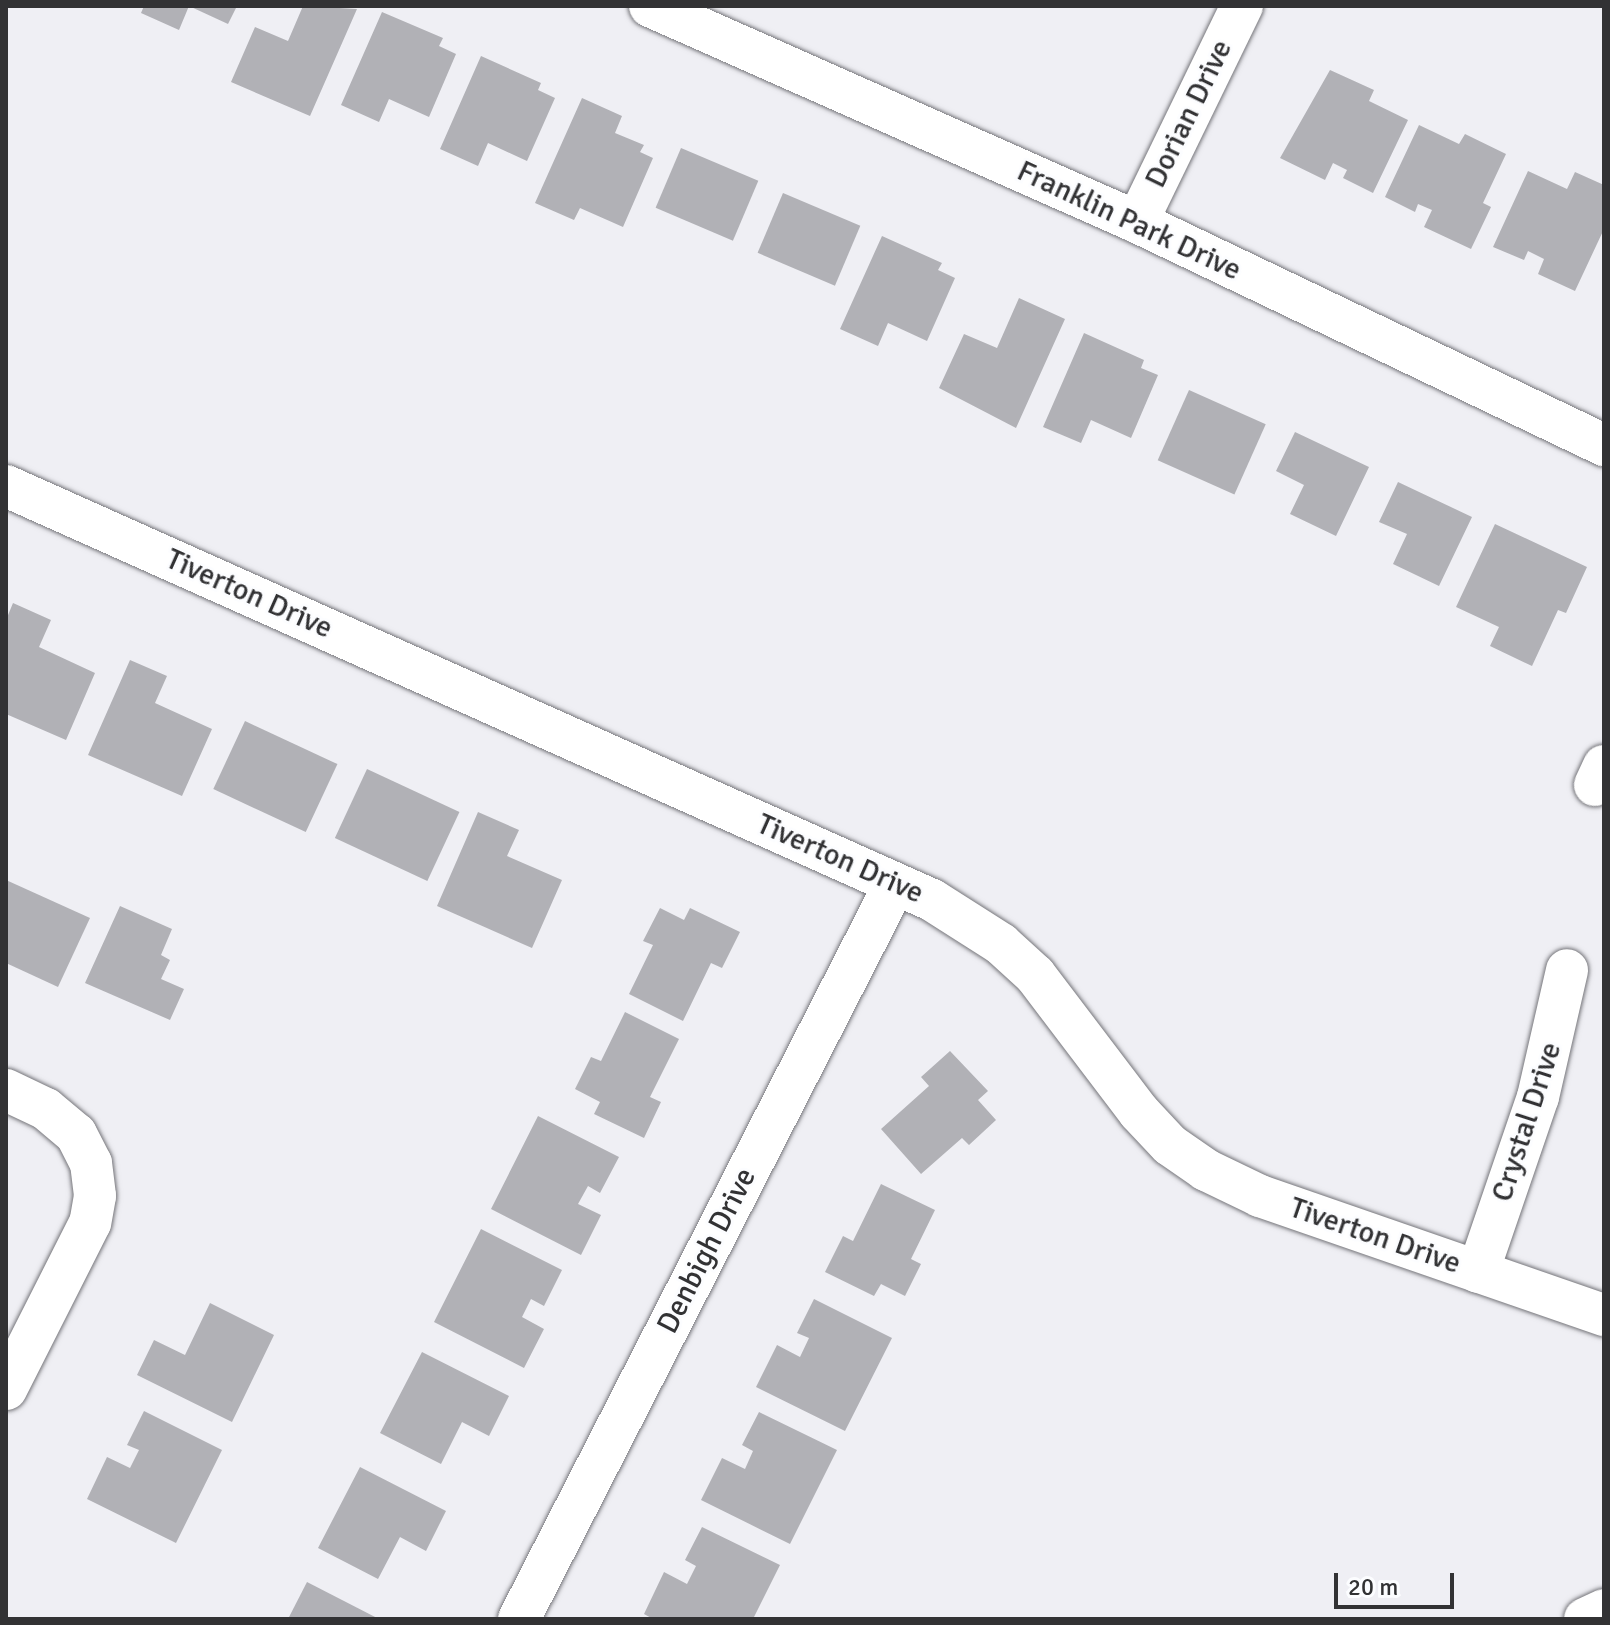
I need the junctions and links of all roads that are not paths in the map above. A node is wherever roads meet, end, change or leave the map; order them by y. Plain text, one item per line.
1 (650, 6) edge
2 (1242, 6) edge
3 (1137, 222) junction
4 (1604, 445) edge
5 (6, 486) edge
6 (895, 884) junction
7 (1567, 970) dead end
8 (6, 1090) edge
9 (1478, 1272) junction
10 (1604, 1315) edge
11 (6, 1389) edge
12 (1604, 1610) edge
13 (519, 1619) edge
14 (1585, 1619) edge

1 - 3 street, Franklin Park Drive
2 - 3 street, Dorian Drive
3 - 4 street, Franklin Park Drive
5 - 6 street, Tiverton Drive
6 - 9 street, Tiverton Drive
6 - 13 street, Denbigh Drive
7 - 9 street, Crystal Drive
8 - 11 street
9 - 10 street, Tiverton Drive
12 - 14 street

